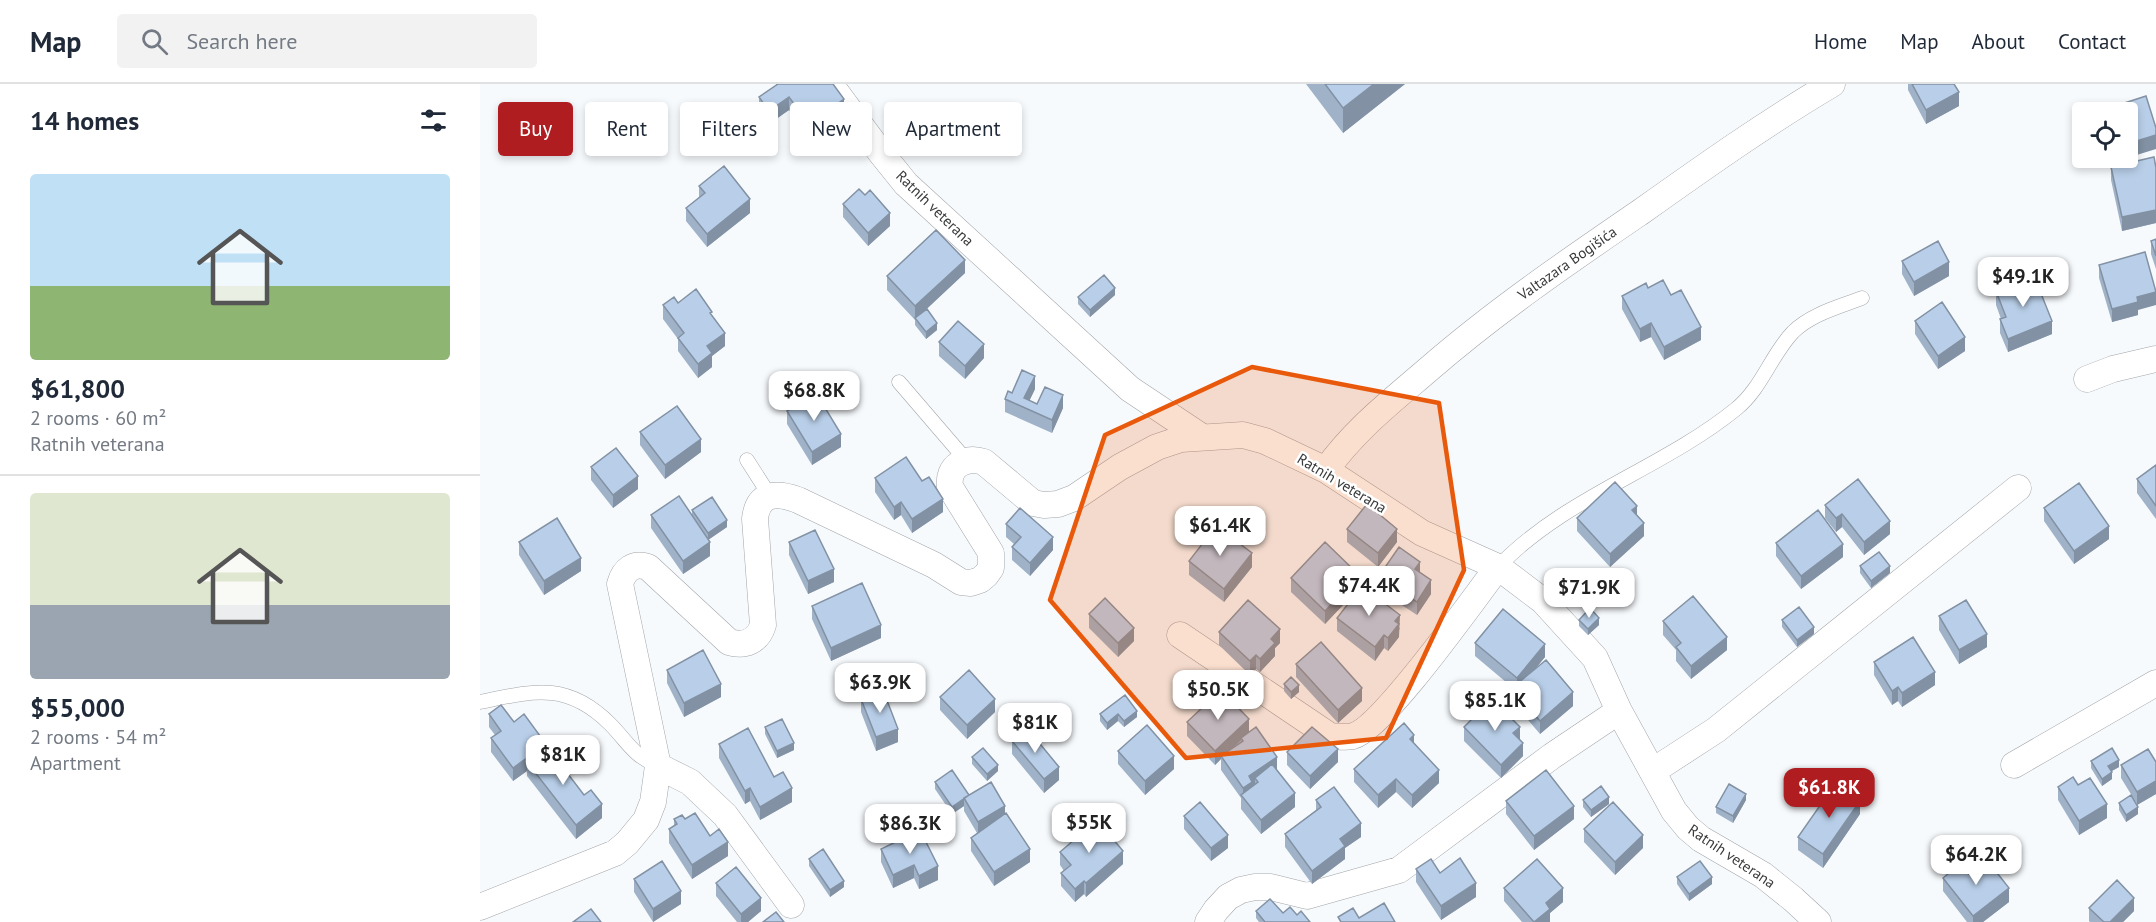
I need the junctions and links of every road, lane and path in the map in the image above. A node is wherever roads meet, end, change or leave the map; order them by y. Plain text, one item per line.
1 (830, 84) edge
2 (1832, 84) edge
3 (1862, 298) dead end
4 (2156, 359) edge
5 (2087, 379) dead end
6 (899, 382) dead end
7 (1202, 437) junction
8 (747, 460) dead end
9 (966, 460) junction
10 (1326, 470) junction
11 (2018, 488) dead end
12 (770, 496) junction
13 (1498, 567) junction
14 (1180, 635) dead end
15 (2156, 683) edge
16 (480, 702) edge
17 (1619, 711) junction
18 (2014, 765) dead end
19 (658, 766) junction
20 (1653, 771) junction
21 (791, 905) dead end
22 (480, 907) edge
23 (1208, 922) edge
24 (1818, 922) edge

1 - 7 street, Ratnih veterana
2 - 10 street, Valtazara Bogišića
3 - 13 lane
4 - 5 street
6 - 9 lane
7 - 9 street
7 - 10 street, Ratnih veterana
8 - 12 lane
9 - 12 street
10 - 13 street, Ratnih veterana
11 - 20 street
12 - 19 street
13 - 14 street
13 - 17 street, Ratnih veterana
15 - 18 street
16 - 19 lane
17 - 20 street, Ratnih veterana
17 - 23 street
19 - 21 street
19 - 22 street
20 - 24 street, Ratnih veterana

